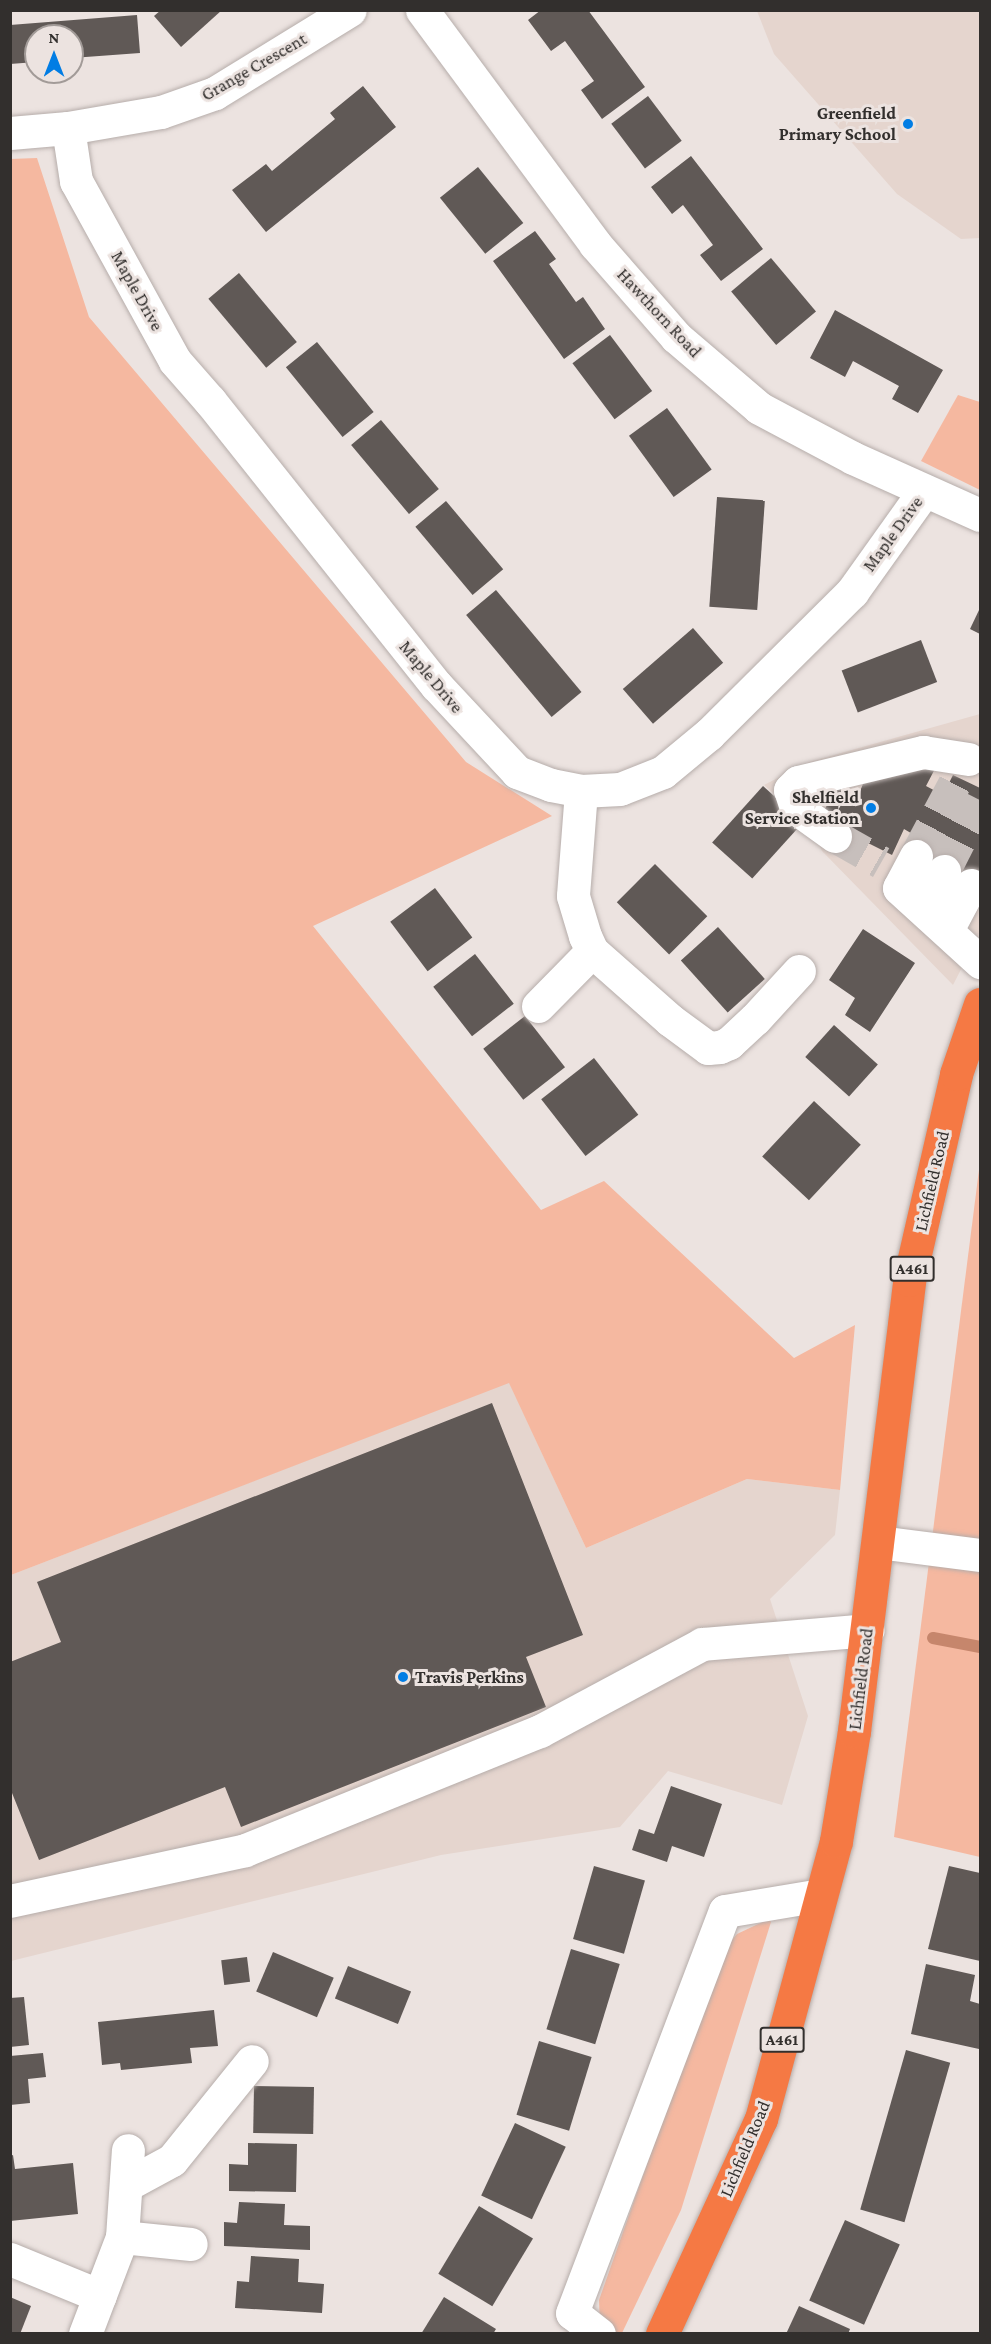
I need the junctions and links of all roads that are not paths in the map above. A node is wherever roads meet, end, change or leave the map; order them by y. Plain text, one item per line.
1 (350, 10) edge
2 (422, 10) edge
3 (68, 128) junction
4 (10, 133) edge
5 (924, 491) junction
6 (981, 515) edge
7 (972, 760) edge
8 (581, 791) junction
9 (835, 836) tunnel mouth
10 (935, 920) junction
11 (592, 951) junction
12 (981, 962) edge
13 (799, 971) dead end
14 (981, 1004) edge
15 (538, 1006) dead end
16 (878, 1542) junction
17 (981, 1555) edge
18 (867, 1630) junction
19 (821, 1895) junction
20 (10, 1901) edge
21 (252, 2061) dead end
22 (128, 2150) dead end
23 (126, 2185) junction
24 (122, 2237) junction
25 (191, 2244) dead end
26 (10, 2259) edge
27 (100, 2296) junction
28 (84, 2334) edge
29 (598, 2334) edge
30 (662, 2334) edge

1 - 3 street, Grange Crescent
2 - 5 street, Hawthorn Road
3 - 4 street, Grange Crescent
3 - 8 street, Maple Drive
5 - 6 street, Hawthorn Road
5 - 8 street, Maple Drive
7 - 9 street
8 - 11 street
10 - 10 street
10 - 12 street
11 - 13 street
11 - 15 street
14 - 16 highway, Lichfield Road / A461
16 - 17 street
16 - 18 highway, Lichfield Road / A461
18 - 19 highway, Lichfield Road / A461
18 - 20 street
19 - 29 street
19 - 30 highway, Lichfield Road / A461
21 - 23 street
22 - 23 street
23 - 24 street
24 - 25 street
24 - 27 street
26 - 27 street
27 - 28 street

